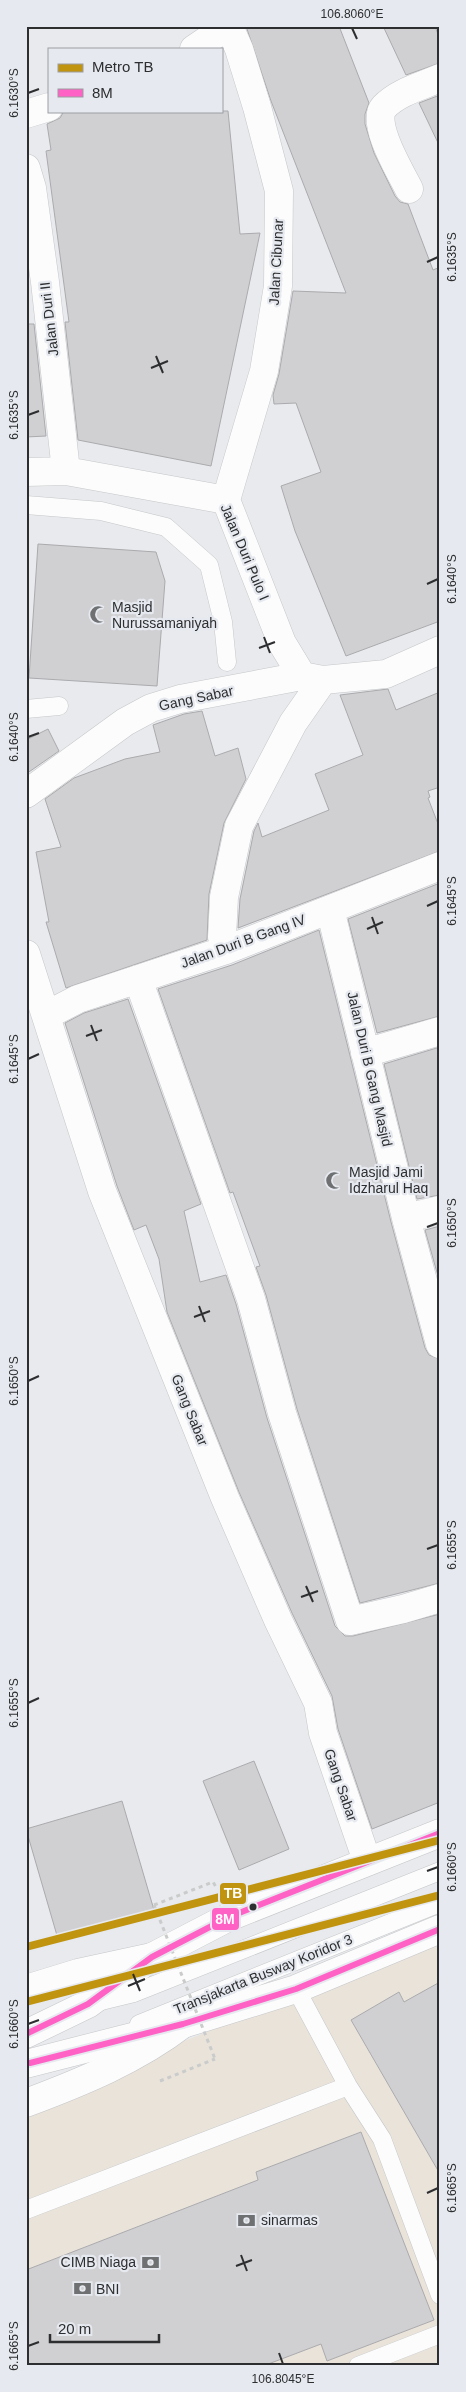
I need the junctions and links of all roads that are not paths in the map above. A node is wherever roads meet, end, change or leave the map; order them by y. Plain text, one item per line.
1 (228, 26) edge
2 (195, 48) edge
3 (440, 78) edge
4 (48, 107) edge
5 (26, 114) edge
6 (26, 168) edge
7 (409, 189) dead end
8 (66, 471) junction
9 (26, 472) edge
10 (226, 500) junction
11 (26, 505) edge
12 (440, 650) edge
13 (227, 662) dead end
14 (313, 678) junction
15 (59, 706) dead end
16 (26, 709) edge
17 (26, 794) edge
18 (440, 866) edge
19 (330, 909) junction
20 (226, 950) junction
21 (26, 954) edge
22 (138, 979) junction
23 (47, 1016) junction
24 (440, 1031) edge
25 (365, 1053) junction
26 (440, 1210) edge
27 (406, 1218) junction
28 (440, 1344) edge
29 (440, 1598) edge
30 (440, 1832) edge
31 (367, 1861) junction
32 (440, 1871) edge
33 (440, 1903) edge
34 (440, 1929) edge
35 (152, 1957) junction
36 (26, 1989) edge
37 (296, 1990) junction
38 (88, 2004) junction
39 (183, 2024) junction
40 (26, 2034) edge
41 (87, 2047) junction
42 (26, 2064) edge
43 (348, 2086) junction
44 (26, 2103) edge
45 (26, 2210) edge
46 (440, 2295) edge
47 (440, 2334) edge
48 (358, 2366) edge

1 - 2 street, Jalan Cibunar
1 - 10 street, Jalan Cibunar
3 - 7 street
4 - 5 street
6 - 8 street, Jalan Duri II
8 - 9 street, Jalan Duri Pulo I
8 - 10 street, Jalan Duri Pulo I
10 - 14 street, Jalan Duri Pulo I
11 - 13 lane
12 - 14 street
14 - 17 street, Gang Sabar
14 - 20 street
15 - 16 lane
18 - 19 street, Jalan Duri B Gang IV
19 - 20 street, Jalan Duri B Gang IV
19 - 25 street, Jalan Duri B Gang Masjid
20 - 22 street, Jalan Duri B Gang IV
21 - 23 street, Gang Sabar
22 - 23 street, Jalan Duri B Gang IV
22 - 29 street
23 - 31 street, Gang Sabar
24 - 25 street
25 - 27 street, Jalan Duri B Gang Masjid
26 - 27 street
27 - 28 street, Jalan Duri B Gang Masjid
30 - 31 street
31 - 35 street
32 - 38 lane
33 - 41 lane, Transjakarta Busway Koridor 3
34 - 37 street
35 - 36 street
35 - 38 street
37 - 39 street
37 - 43 lane
38 - 40 street
39 - 41 street
39 - 44 street
41 - 42 street
43 - 45 lane
43 - 46 lane
47 - 48 lane

